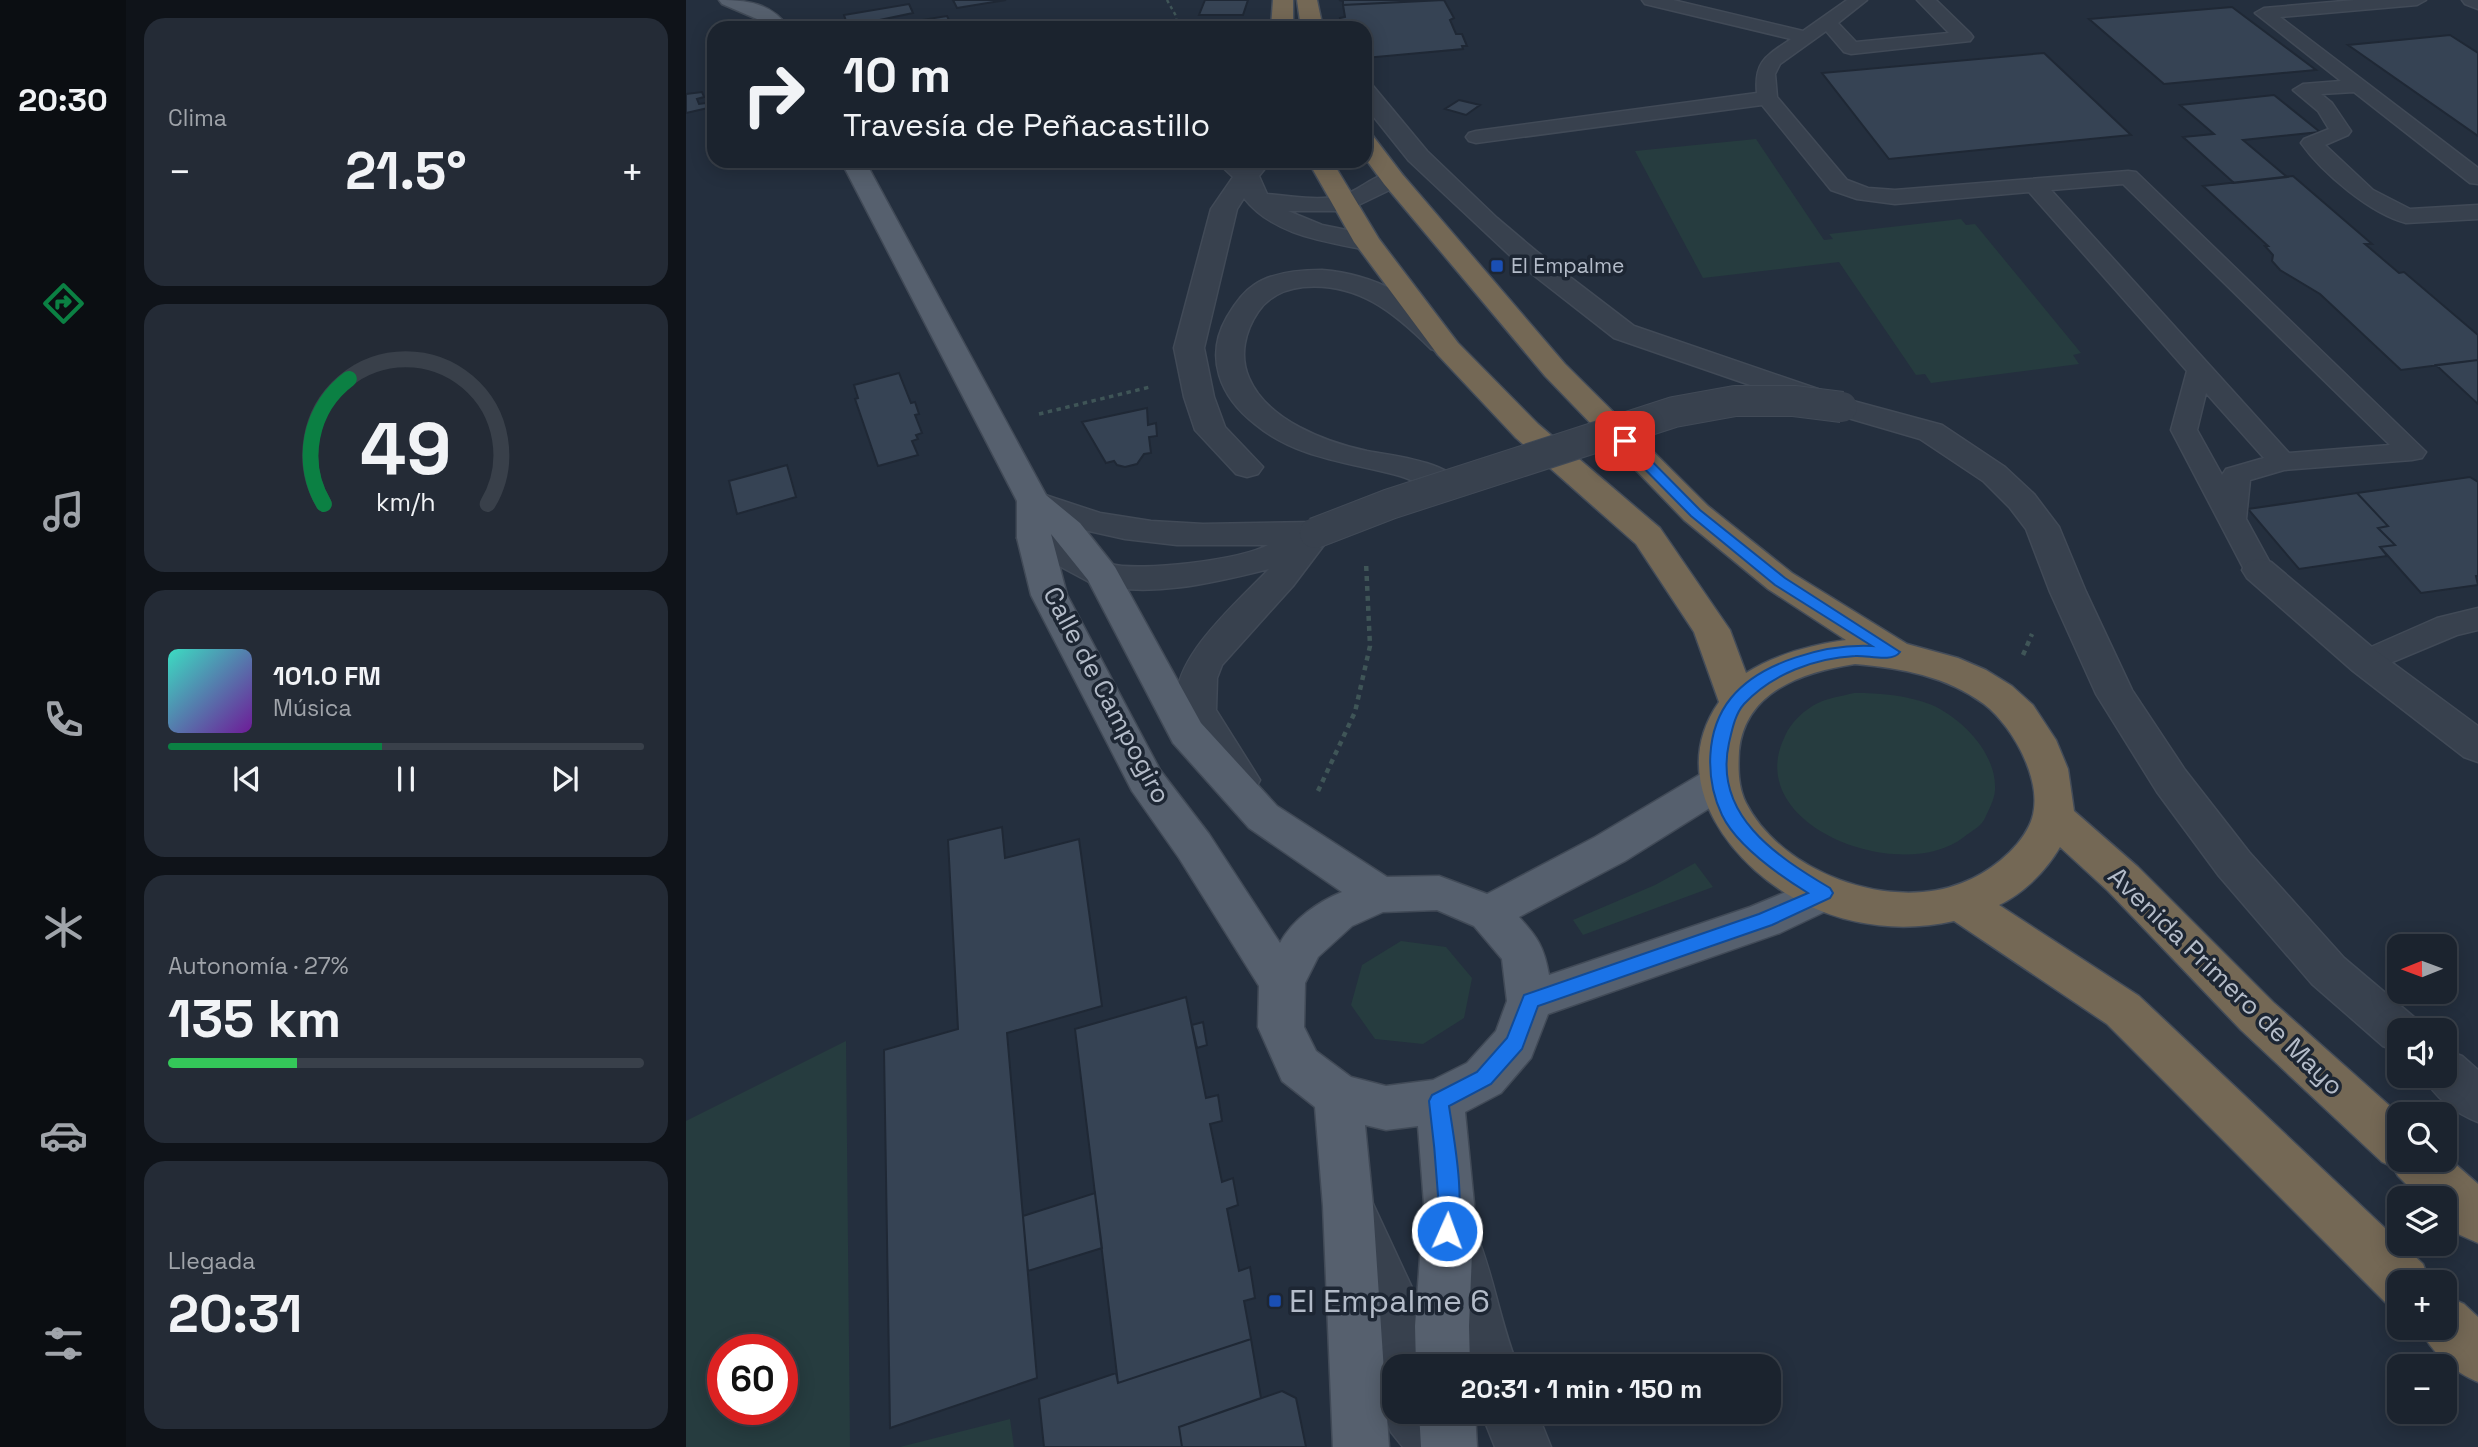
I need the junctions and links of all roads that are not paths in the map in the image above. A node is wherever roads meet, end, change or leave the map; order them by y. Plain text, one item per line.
1 (729, 0) edge
2 (1283, 0) edge
3 (1651, 0) edge
4 (1858, 0) edge
5 (1926, 0) edge
6 (2417, 0) edge
7 (2472, 0) edge
8 (2478, 3) edge
9 (773, 21) edge
10 (1282, 21) edge
11 (1826, 22) junction
12 (2311, 28) dead end
13 (2285, 30) junction
14 (1806, 37) junction
15 (2357, 86) junction
16 (1767, 98) junction
17 (1372, 100) edge
18 (1476, 137) dead end
19 (1380, 166) edge
20 (857, 168) edge
21 (1243, 168) edge
22 (1245, 168) edge
23 (1324, 168) edge
24 (2478, 178) edge
25 (2035, 186) junction
26 (1261, 201) junction
27 (1346, 203) junction
28 (2478, 212) edge
29 (1367, 242) junction
30 (1448, 349) junction
31 (2199, 373) junction
32 (1842, 407) junction
33 (2282, 462) junction
34 (1247, 467) dead end
35 (1448, 486) junction
36 (2232, 519) junction
37 (1034, 520) junction
38 (1315, 533) junction
39 (2259, 570) joint
40 (1103, 575) junction
41 (2478, 619) edge
42 (1893, 652) junction
43 (2366, 662) junction
44 (1737, 701) junction
45 (2478, 747) edge
46 (1718, 783) junction
47 (2053, 816) junction
48 (1263, 817) junction
49 (1824, 893) junction
50 (1380, 895) junction
51 (1961, 903) junction
52 (1489, 913) junction
53 (1282, 983) junction
54 (1530, 1001) junction
55 (2387, 1022) edge
56 (2457, 1082) edge
57 (1338, 1096) junction
58 (2478, 1100) edge
59 (1439, 1101) junction
60 (2387, 1135) edge
61 (2428, 1172) edge
62 (1449, 1205) junction
63 (1348, 1206) junction
64 (2478, 1218) edge
65 (2391, 1270) edge
66 (2457, 1335) edge
67 (1395, 1354) edge
68 (1442, 1354) edge
69 (1486, 1354) edge
70 (2478, 1355) edge
71 (1420, 1424) edge
72 (1448, 1424) edge
73 (1514, 1424) edge
74 (1361, 1447) edge
75 (1438, 1447) edge
76 (1450, 1447) edge
77 (1523, 1447) edge

1 - 9 main road
2 - 10 highway
3 - 14 lane
4 - 11 lane
5 - 11 lane
6 - 13 lane
7 - 8 street
11 - 14 lane
12 - 13 lane
13 - 15 lane
14 - 16 lane
15 - 24 lane
15 - 28 lane
16 - 18 lane
16 - 25 lane
17 - 32 street, bridge
19 - 27 street
19 - 42 highway
20 - 37 main road, Calle de Campogiro
21 - 34 street
22 - 26 street
23 - 27 highway
25 - 31 lane
25 - 33 lane
26 - 27 street
26 - 29 street
27 - 29 highway
29 - 30 highway
30 - 35 street
30 - 44 highway
31 - 33 lane
31 - 36 lane
32 - 35 street, bridge
32 - 55 street
33 - 36 lane
35 - 38 street, bridge
36 - 39 lane
37 - 38 street
37 - 40 street
37 - 53 main road, Calle de Campogiro
38 - 40 street
38 - 48 street
39 - 43 street
40 - 48 main road, Calle de Campogiro
41 - 43 lane
42 - 44 highway
42 - 47 highway
43 - 45 street
44 - 46 highway
46 - 49 highway
46 - 52 main road
47 - 51 highway
47 - 60 highway, Avenida Primero de Mayo
48 - 50 main road, Calle de Campogiro
49 - 51 highway
49 - 54 main road
50 - 52 main road
50 - 53 main road
51 - 65 highway
52 - 54 main road
53 - 57 main road
54 - 59 main road
56 - 58 street
57 - 59 main road
57 - 63 main road
59 - 62 main road
61 - 64 highway
62 - 68 main road
62 - 69 street
63 - 67 street
63 - 74 main road
66 - 70 highway
71 - 75 street
72 - 76 main road
73 - 77 street

